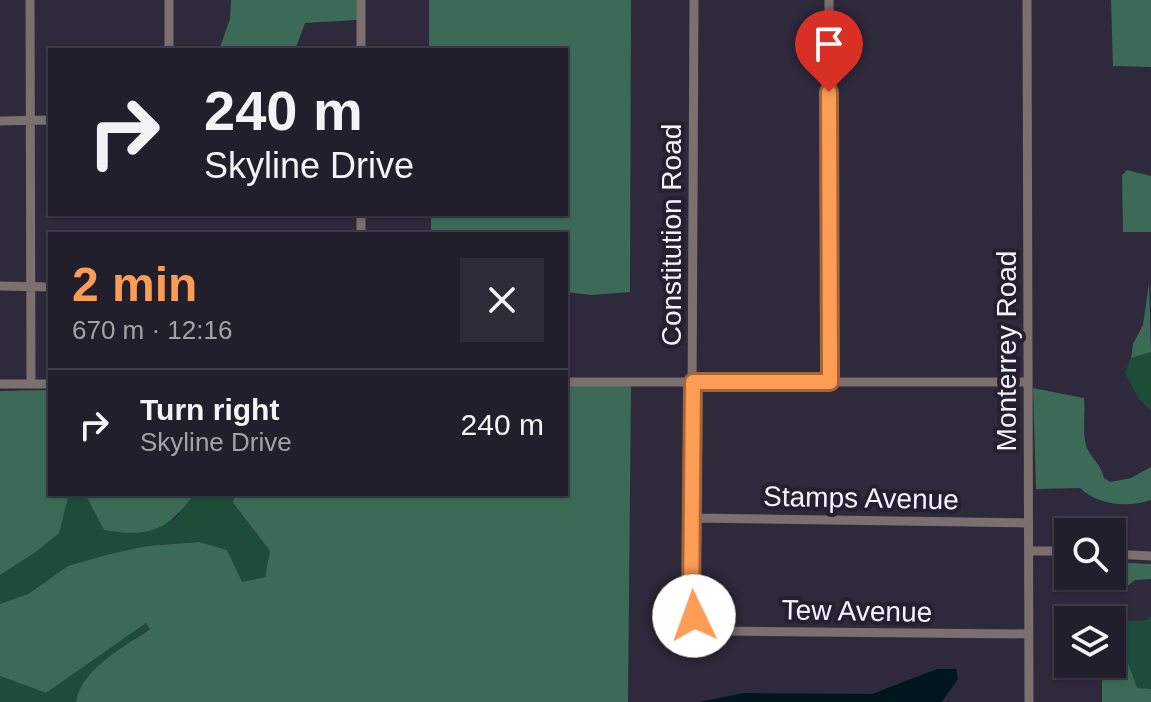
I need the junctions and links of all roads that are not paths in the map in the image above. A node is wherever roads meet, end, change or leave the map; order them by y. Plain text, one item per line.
1 (30, 0) edge
2 (169, 0) edge
3 (361, 0) edge
4 (694, 0) edge
5 (829, 0) edge
6 (1027, 0) edge
7 (169, 48) edge
8 (361, 48) edge
9 (48, 120) edge
10 (0, 121) edge
11 (30, 121) junction
12 (0, 286) edge
13 (31, 287) junction
14 (48, 287) edge
15 (568, 382) edge
16 (693, 382) junction
17 (830, 382) junction
18 (1027, 382) junction
19 (0, 384) edge
20 (31, 384) junction
21 (48, 384) edge
22 (693, 518) junction
23 (1028, 523) junction
24 (1029, 551) junction
25 (1054, 551) edge
26 (1126, 555) edge
27 (1151, 556) edge
28 (693, 613) joint
29 (1029, 634) junction
30 (1029, 702) edge

1 - 11 street
2 - 7 street
3 - 8 street
4 - 16 street, Constitution Road
5 - 17 street
6 - 18 street, Monterrey Road
9 - 11 street
10 - 11 street
11 - 13 street
12 - 13 street
13 - 14 street
13 - 20 street
15 - 16 street
16 - 17 street
16 - 22 street, Constitution Road
17 - 18 street
18 - 23 street, Monterrey Road
19 - 20 street
20 - 21 street
22 - 23 street, Stamps Avenue
22 - 28 street, Constitution Road
23 - 24 street, Monterrey Road
24 - 25 street
24 - 29 street, Monterrey Road
26 - 27 street
28 - 29 street, Tew Avenue
29 - 30 street, Monterrey Road

